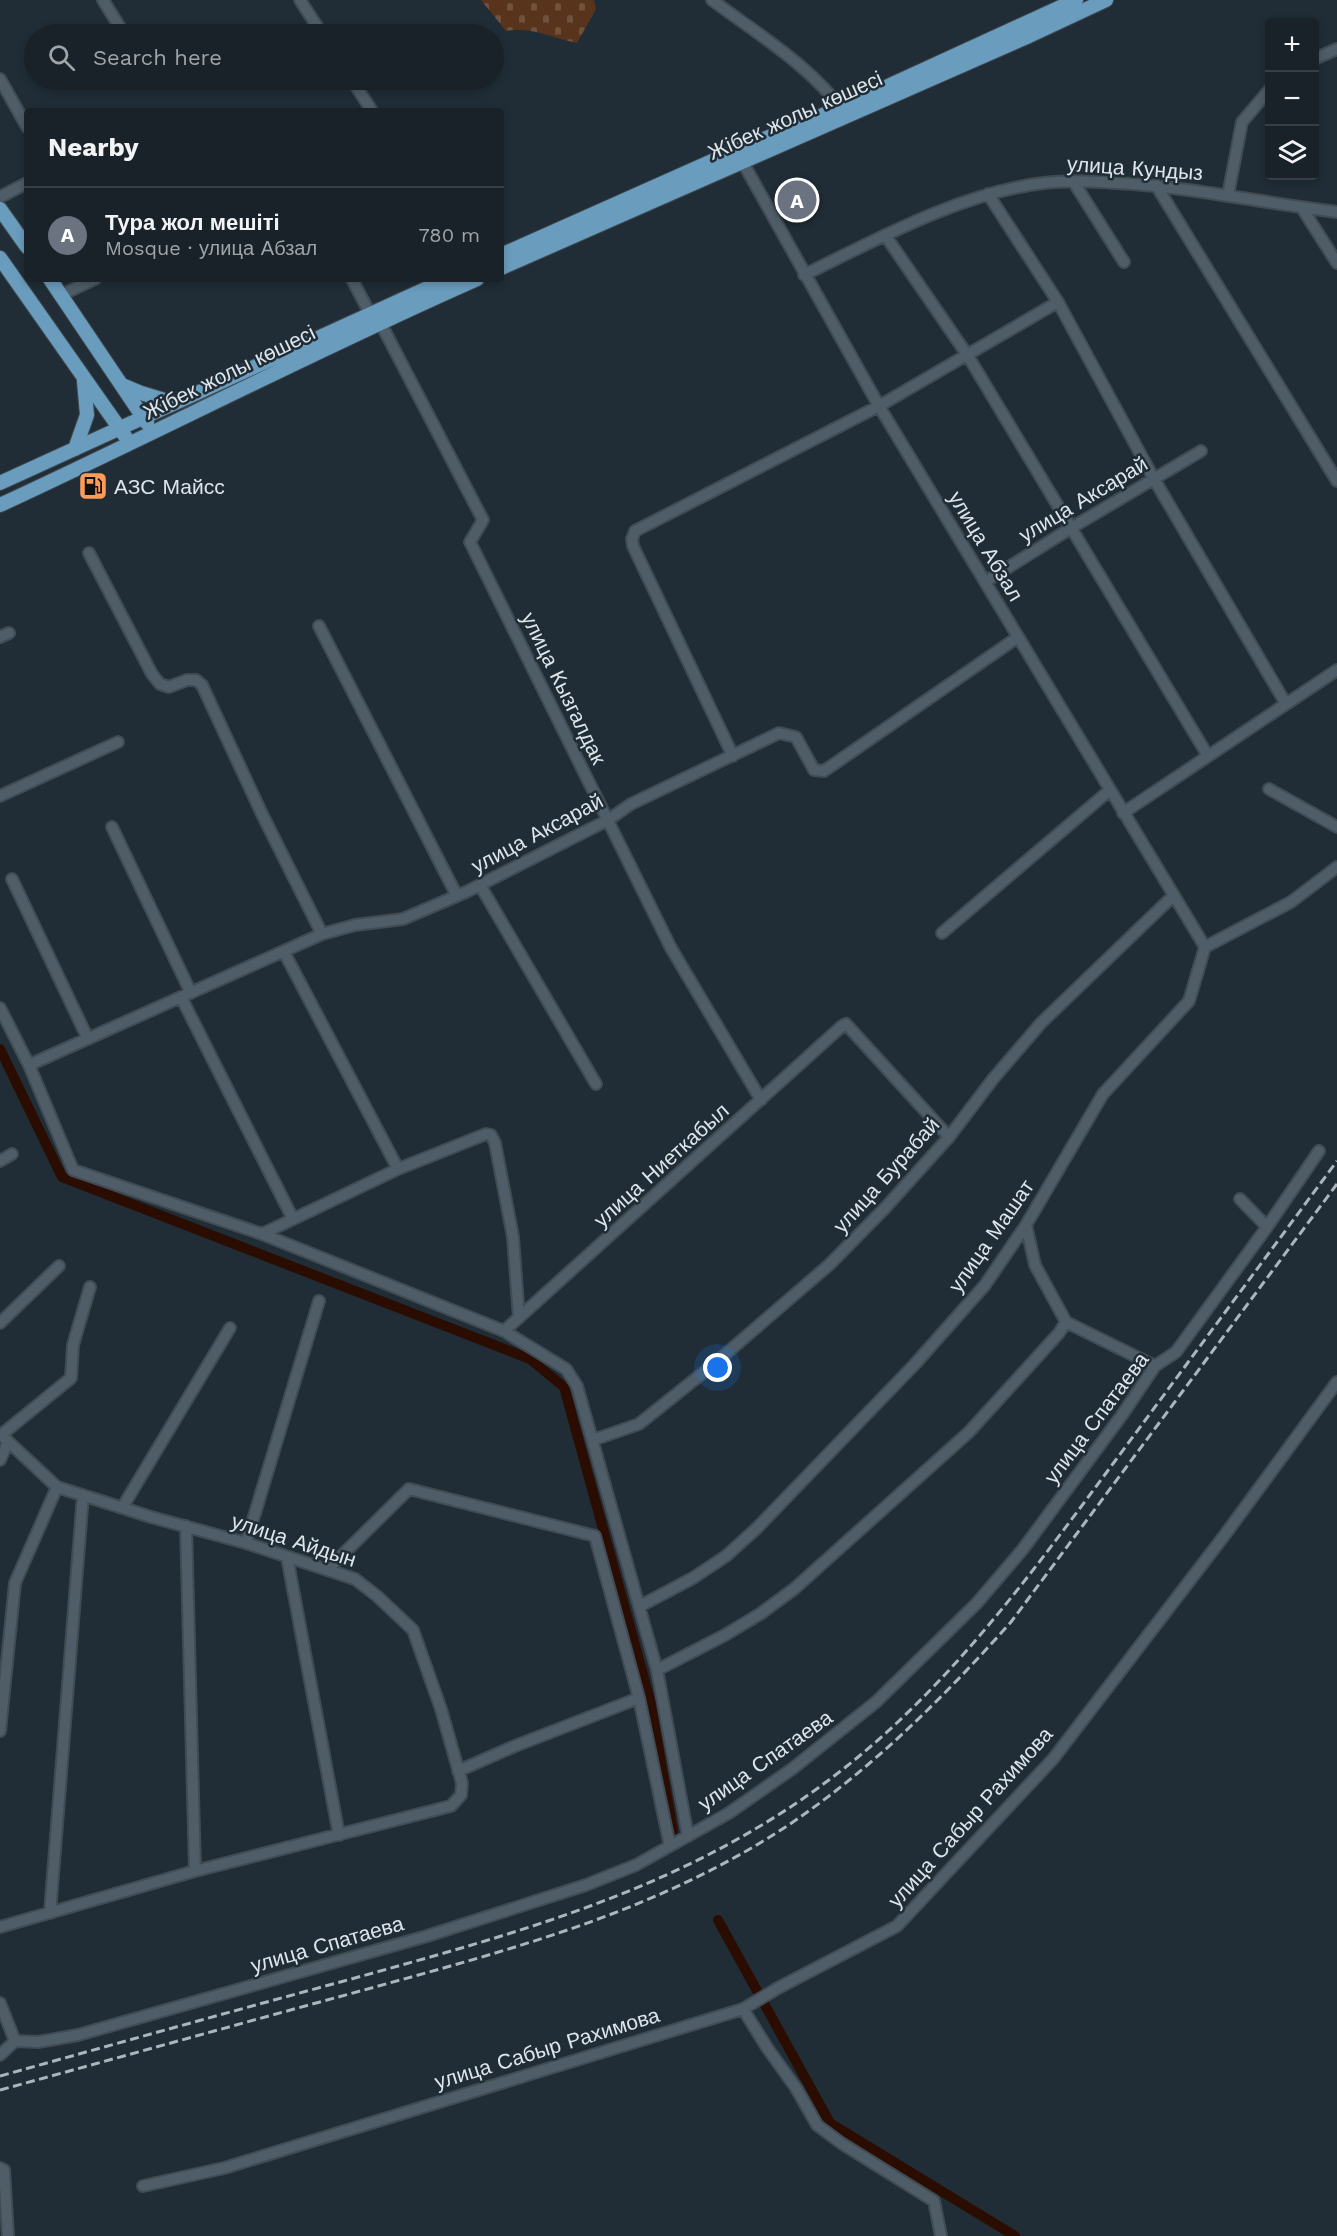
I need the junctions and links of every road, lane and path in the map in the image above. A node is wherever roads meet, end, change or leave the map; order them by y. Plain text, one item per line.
1 (103, 0) edge
2 (300, 0) edge
3 (712, 0) edge
4 (1076, 0) edge
5 (1106, 0) edge
6 (118, 24) edge
7 (316, 24) edge
8 (1337, 49) edge
9 (1319, 57) edge
10 (0, 79) edge
11 (358, 90) edge
12 (1265, 94) edge
13 (370, 108) edge
14 (843, 112) junction
15 (24, 122) edge
16 (742, 161) junction
17 (1073, 181) junction
18 (24, 185) edge
19 (1156, 185) junction
20 (988, 194) junction
21 (1228, 195) junction
22 (0, 197) edge
23 (1302, 208) junction
24 (0, 209) edge
25 (1337, 212) edge
26 (885, 235) junction
27 (24, 243) edge
28 (504, 254) edge
29 (0, 258) edge
30 (1124, 262) dead end
31 (1337, 263) edge
32 (504, 267) edge
33 (804, 275) junction
34 (5, 276) edge
35 (52, 282) edge
36 (88, 282) edge
37 (354, 282) edge
38 (441, 282) edge
39 (469, 282) edge
40 (61, 296) junction
41 (1058, 302) junction
42 (375, 318) junction
43 (968, 356) junction
44 (83, 376) junction
45 (120, 384) junction
46 (174, 403) junction
47 (879, 406) junction
48 (143, 418) junction
49 (120, 428) junction
50 (153, 433) junction
51 (131, 444) junction
52 (75, 449) junction
53 (1201, 451) dead end
54 (1154, 479) junction
55 (1337, 481) edge
56 (0, 483) edge
57 (0, 505) edge
58 (1071, 528) junction
59 (89, 554) dead end
60 (985, 582) junction
61 (319, 626) dead end
62 (1018, 637) junction
63 (1337, 670) edge
64 (1286, 704) junction
65 (118, 742) dead end
66 (733, 756) junction
67 (1208, 756) junction
68 (1269, 789) dead end
69 (1110, 790) junction
70 (0, 796) edge
71 (1123, 813) junction
72 (608, 820) junction
73 (112, 827) dead end
74 (1337, 827) edge
75 (1337, 867) edge
76 (12, 879) dead end
77 (480, 885) junction
78 (457, 896) junction
79 (1173, 896) junction
80 (942, 933) dead end
81 (322, 934) junction
82 (1205, 947) junction
83 (284, 952) junction
84 (186, 995) junction
85 (0, 1008) edge
86 (88, 1039) junction
87 (29, 1065) junction
88 (596, 1084) dead end
89 (761, 1100) junction
90 (949, 1137) junction
91 (1319, 1151) dead end
92 (12, 1154) dead end
93 (0, 1161) edge
94 (398, 1169) junction
95 (1240, 1199) dead end
96 (292, 1219) junction
97 (1026, 1225) junction
98 (1267, 1227) junction
99 (262, 1234) junction
100 (58, 1266) dead end
101 (90, 1287) dead end
102 (319, 1301) dead end
103 (519, 1318) junction
104 (1066, 1322) junction
105 (0, 1323) edge
106 (231, 1328) dead end
107 (504, 1331) junction
108 (1155, 1366) junction
109 (1337, 1382) edge
110 (3, 1437) edge
111 (593, 1440) junction
112 (0, 1460) edge
113 (57, 1487) junction
114 (83, 1496) junction
115 (122, 1508) junction
116 (186, 1526) junction
117 (246, 1543) junction
118 (288, 1557) junction
119 (327, 1570) junction
120 (640, 1606) junction
121 (657, 1670) junction
122 (639, 1698) junction
123 (0, 1731) edge
124 (458, 1771) junction
125 (339, 1835) junction
126 (688, 1836) junction
127 (670, 1846) junction
128 (195, 1871) junction
129 (50, 1913) junction
130 (0, 1927) edge
131 (0, 2003) edge
132 (743, 2009) junction
133 (15, 2041) junction
134 (0, 2055) edge
135 (0, 2168) edge
136 (143, 2186) dead end
137 (8, 2236) edge
138 (941, 2236) edge

1 - 6 street
2 - 7 street
3 - 14 street
4 - 14 main road, Жібек жолы көшесі
5 - 14 main road, Жібек жолы көшесі
8 - 9 street
10 - 15 street
11 - 13 street
12 - 21 street
14 - 16 main road, Жібек жолы көшесі
14 - 28 main road, Жібек жолы көшесі
16 - 32 main road, Жібек жолы көшесі
16 - 33 street, улица Абзал
17 - 19 street, улица Кундыз
17 - 20 street, улица Кундыз
17 - 30 street
18 - 22 street
19 - 21 street, улица Кундыз
19 - 55 street
20 - 26 street, улица Кундыз
20 - 41 street
21 - 23 street, улица Кундыз
23 - 25 street, улица Кундыз
23 - 31 street
24 - 27 main road
26 - 33 street, улица Кундыз
26 - 43 street
29 - 34 main road
33 - 47 street, улица Абзал
34 - 44 main road
35 - 40 main road
36 - 40 street
37 - 42 street
38 - 42 main road, Жібек жолы көшесі
39 - 42 main road, Жібек жолы көшесі
40 - 45 main road
41 - 43 street
41 - 54 street
42 - 46 main road, Жібек жолы көшесі
42 - 50 main road, Жібек жолы көшесі
42 - 72 street, улица Кызгалдак
43 - 47 street
43 - 58 street
44 - 49 main road
44 - 52 main road
45 - 46 main road
45 - 48 main road
46 - 48 main road, Жібек жолы көшесі
47 - 60 street, улица Абзал
47 - 66 street
48 - 49 main road, Жібек жолы көшесі
48 - 50 main road
49 - 51 main road
49 - 52 main road, Жібек жолы көшесі
50 - 51 main road, Жібек жолы көшесі
51 - 57 main road, Жібек жолы көшесі
52 - 56 main road, Жібек жолы көшесі
53 - 54 street, улица Аксарай
54 - 58 street, улица Аксарай
54 - 64 street
58 - 60 street, улица Аксарай
58 - 67 street
59 - 81 street
60 - 62 street, улица Абзал
61 - 78 street
62 - 66 street, улица Аксарай
62 - 69 street, улица Абзал
63 - 64 street
64 - 67 street
65 - 70 street
66 - 72 street, улица Аксарай
67 - 71 street
68 - 74 street
69 - 71 street, улица Абзал
69 - 80 street
71 - 79 street, улица Абзал
72 - 77 street, улица Аксарай
72 - 89 street, улица Кызгалдак
73 - 84 street
75 - 82 street
76 - 86 street
77 - 78 street, улица Аксарай
77 - 88 street
78 - 81 street, улица Аксарай
79 - 82 street, улица Абзал
79 - 90 street, улица Бурабай
81 - 83 street, улица Аксарай
82 - 97 street, улица Машат
83 - 84 street, улица Аксарай
83 - 94 street
84 - 86 street, улица Аксарай
84 - 96 street
85 - 87 street
86 - 87 street, улица Аксарай
87 - 99 street
89 - 90 street, улица Ниеткабыл
89 - 103 street, улица Ниеткабыл
90 - 111 street, улица Бурабай
91 - 98 street, улица Спатаева
92 - 93 street
94 - 96 street
94 - 103 street
95 - 98 street
96 - 99 street
97 - 104 street
97 - 120 street, улица Машат
98 - 108 street, улица Спатаева
99 - 107 street
100 - 105 street
101 - 110 street
102 - 117 street
103 - 107 street, улица Ниеткабыл
104 - 108 street
104 - 121 street
106 - 115 street
107 - 111 street
108 - 126 street, улица Спатаева
109 - 132 street, улица Сабыр Рахимова
110 - 112 street
110 - 113 street, улица Айдын
111 - 120 street
113 - 114 street, улица Айдын
113 - 123 street
114 - 115 street, улица Айдын
114 - 129 street
115 - 116 street, улица Айдын
116 - 117 street, улица Айдын
116 - 128 street
117 - 118 street, улица Айдын
118 - 119 street, улица Айдын
118 - 125 street
119 - 122 street
119 - 124 street, улица Айдын
120 - 121 street
121 - 126 street
122 - 124 street
122 - 127 street
124 - 125 street, улица Айдын
125 - 128 street
126 - 127 street, улица Спатаева
127 - 133 street, улица Спатаева
128 - 129 street
129 - 130 street
131 - 133 street
132 - 136 street, улица Сабыр Рахимова
132 - 138 street
133 - 134 street
135 - 137 street

